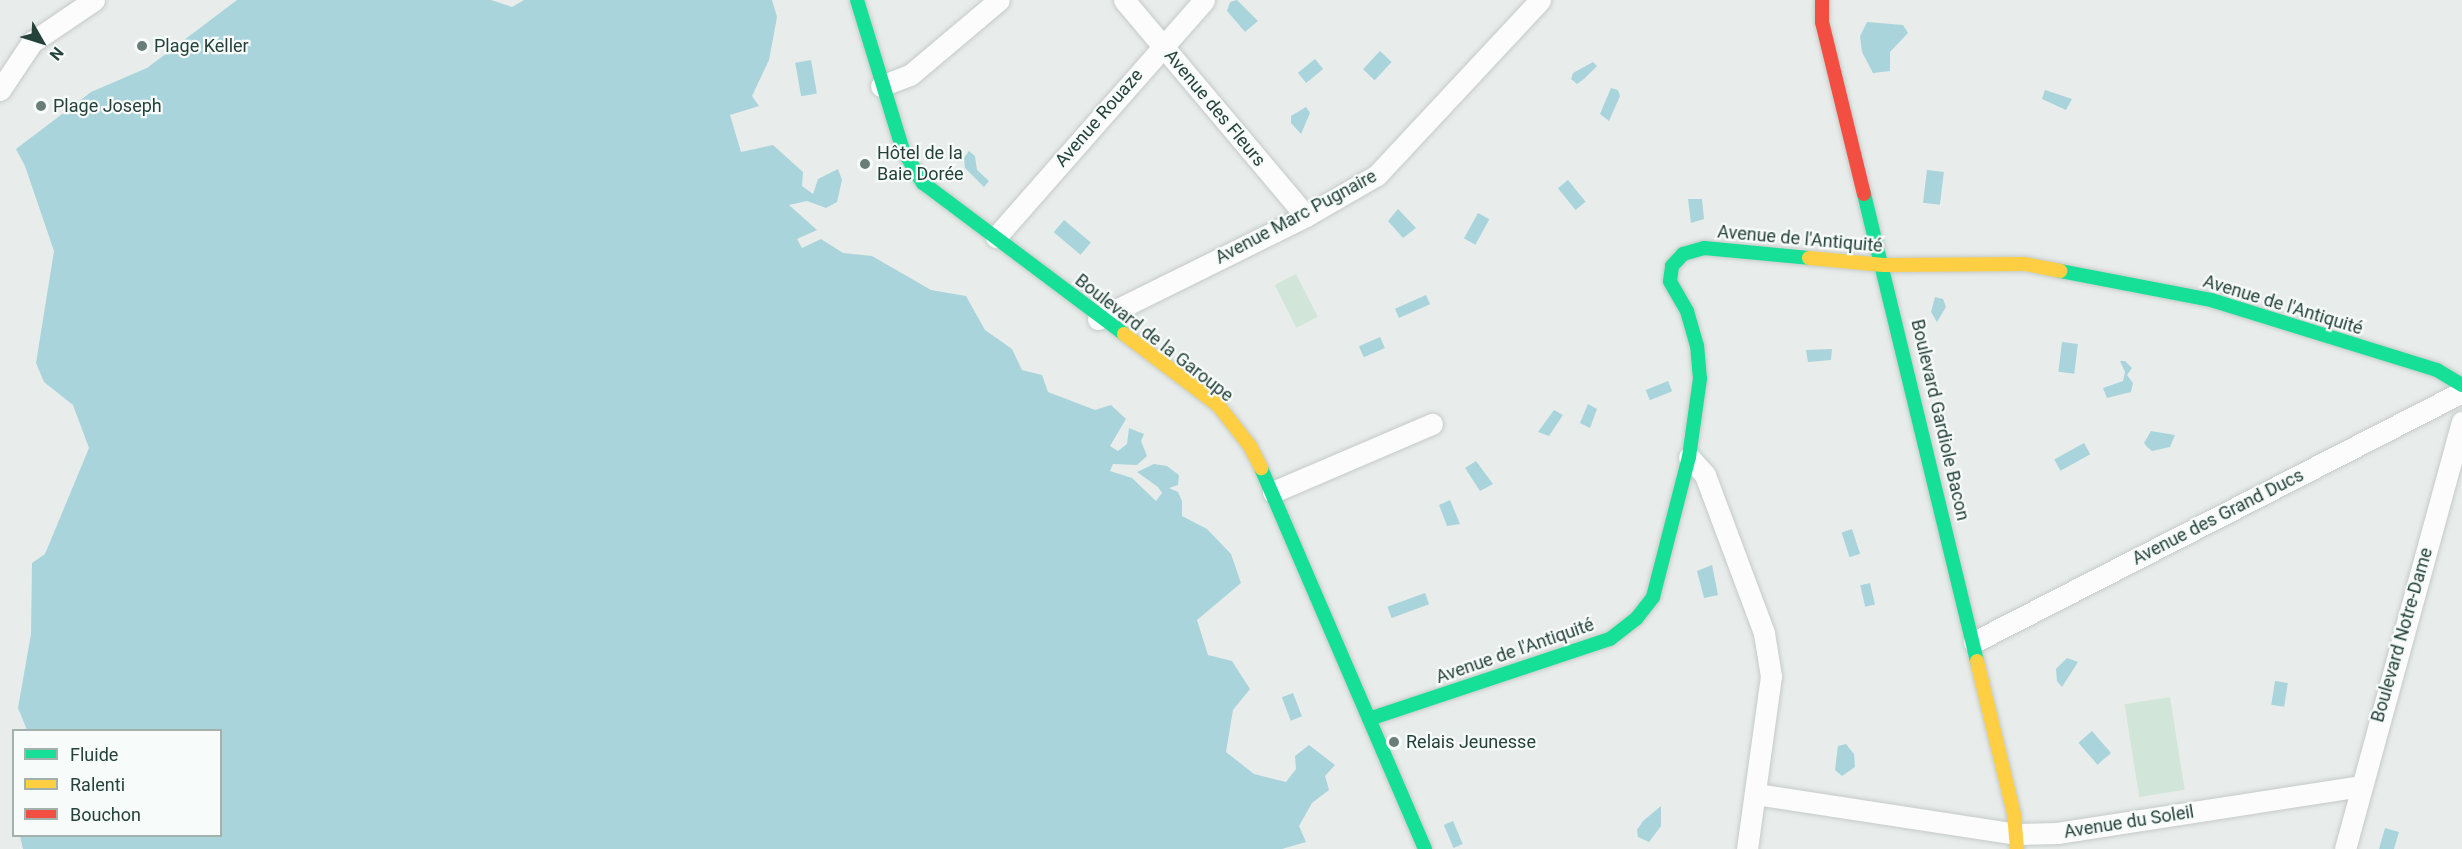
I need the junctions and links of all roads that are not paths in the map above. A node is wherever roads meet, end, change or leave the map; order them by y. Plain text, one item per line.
1 (94, 0) edge
2 (857, 0) edge
3 (999, 0) edge
4 (1124, 0) edge
5 (1204, 0) edge
6 (1540, 0) edge
7 (1822, 0) edge
8 (1162, 45) junction
9 (881, 86) junction
10 (0, 90) edge
11 (1306, 216) junction
12 (996, 237) junction
13 (1884, 265) junction
14 (1098, 319) junction
15 (2462, 385) edge
16 (2462, 392) edge
17 (2462, 422) edge
18 (1432, 424) dead end
19 (1689, 457) junction
20 (1273, 492) junction
21 (1974, 642) junction
22 (1369, 719) junction
23 (2360, 786) junction
24 (1756, 794) junction
25 (2016, 842) edge
26 (1425, 849) edge
27 (1747, 849) edge
28 (2345, 849) edge

1 - 10 street
2 - 9 street, Boulevard de la Garoupe
3 - 9 street
4 - 8 street, Avenue des Fleurs
5 - 8 street, Avenue Rouaze
6 - 11 street, Avenue Marc Pugnaire
7 - 13 street, Boulevard Gardiole Bacon
8 - 11 street, Avenue des Fleurs
8 - 12 street, Avenue Rouaze
9 - 12 street, Boulevard de la Garoupe
11 - 14 street, Avenue Marc Pugnaire
12 - 14 street, Boulevard de la Garoupe
13 - 15 street, Avenue de l'Antiquité
13 - 19 street, Avenue de l'Antiquité
13 - 21 street, Boulevard Gardiole Bacon
14 - 20 street, Boulevard de la Garoupe
16 - 21 street, Avenue des Grand Ducs
17 - 23 street, Boulevard Notre-Dame
18 - 20 street
19 - 22 street, Avenue de l'Antiquité
19 - 24 street
20 - 22 street, Boulevard de la Garoupe
21 - 25 street, Boulevard Gardiole Bacon
22 - 26 street, Boulevard de la Garoupe
23 - 25 street, Avenue du Soleil
23 - 28 street, Boulevard Notre-Dame
24 - 25 street, Avenue du Soleil
24 - 27 street

